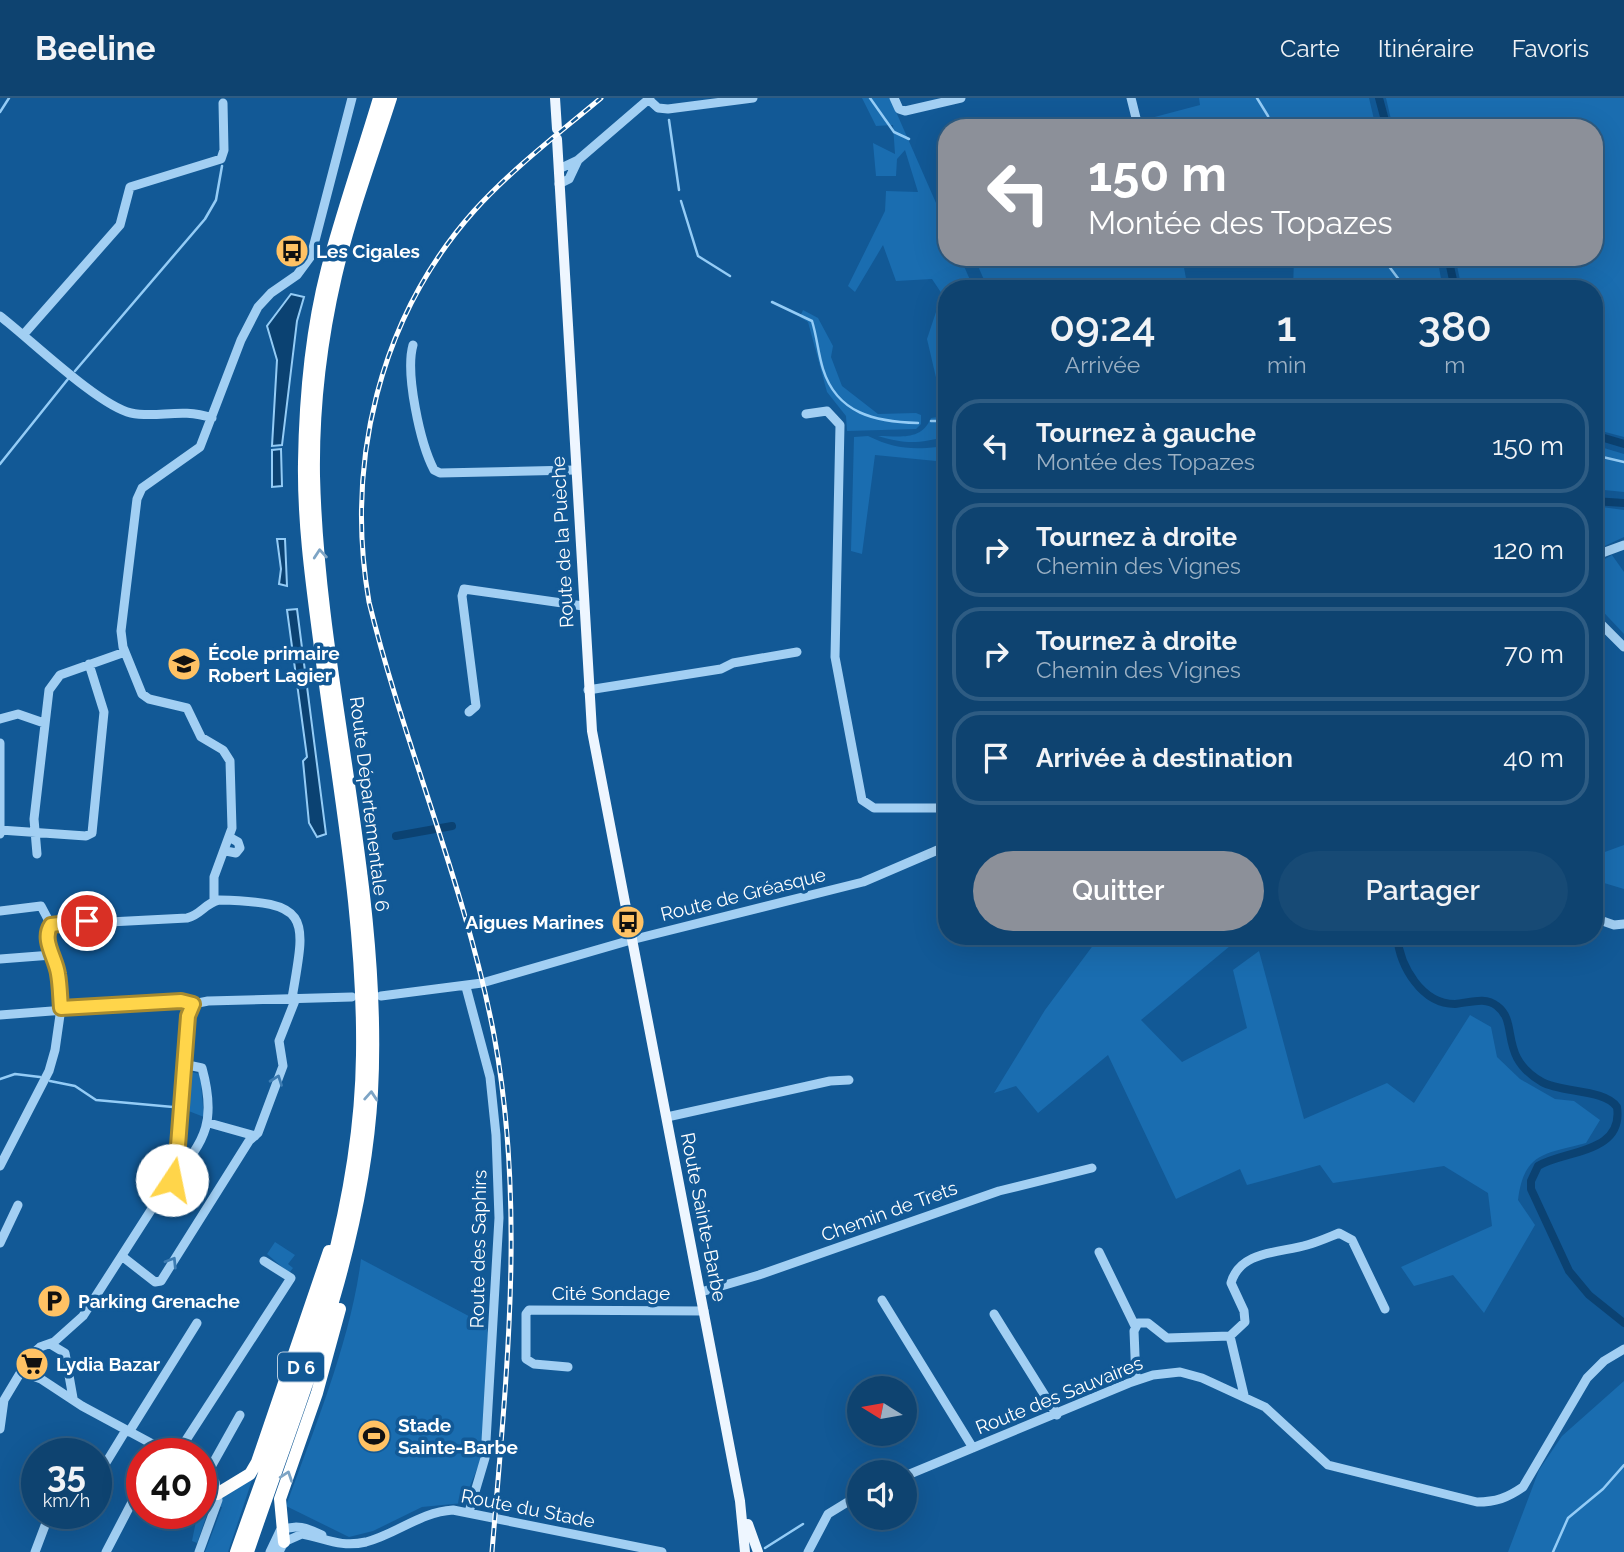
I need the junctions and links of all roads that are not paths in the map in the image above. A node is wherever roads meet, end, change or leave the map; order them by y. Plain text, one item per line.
1 (352, 98) edge
2 (379, 98) edge
3 (392, 98) edge
4 (555, 98) edge
5 (753, 98) edge
6 (894, 98) edge
7 (961, 98) edge
8 (1131, 98) edge
9 (649, 99) edge
10 (223, 103) dead end
11 (1136, 119) edge
12 (578, 160) junction
13 (559, 169) junction
14 (559, 184) junction
15 (0, 316) edge
16 (24, 334) junction
17 (413, 345) dead end
18 (806, 414) dead end
19 (212, 418) junction
20 (575, 470) junction
21 (1624, 545) edge
22 (1603, 553) edge
23 (583, 606) junction
24 (1603, 626) edge
25 (1624, 647) edge
26 (125, 652) junction
27 (797, 652) dead end
28 (89, 664) junction
29 (588, 690) junction
30 (468, 712) dead end
31 (0, 719) edge
32 (44, 723) junction
33 (0, 743) edge
34 (938, 808) edge
35 (0, 831) edge
36 (35, 831) junction
37 (938, 850) edge
38 (37, 854) dead end
39 (214, 901) junction
40 (0, 911) edge
41 (1603, 921) edge
42 (51, 925) junction
43 (1621, 926) edge
44 (631, 940) junction
45 (52, 955) junction
46 (0, 959) edge
47 (466, 987) junction
48 (381, 996) dead end
49 (352, 997) dead end
50 (294, 998) junction
51 (193, 1004) junction
52 (61, 1008) junction
53 (0, 1015) edge
54 (183, 1064) junction
55 (849, 1080) dead end
56 (667, 1117) junction
57 (209, 1123) junction
58 (252, 1139) junction
59 (0, 1166) edge
60 (1092, 1168) dead end
61 (352, 1177) junction
62 (172, 1180) junction
63 (361, 1188) junction
64 (18, 1205) dead end
65 (0, 1243) edge
66 (1099, 1252) dead end
67 (122, 1258) junction
68 (264, 1261) dead end
69 (701, 1292) junction
70 (882, 1300) dead end
71 (1385, 1309) dead end
72 (704, 1311) junction
73 (994, 1314) dead end
74 (197, 1323) dead end
75 (1135, 1326) junction
76 (67, 1332) junction
77 (1230, 1336) junction
78 (50, 1345) junction
79 (1624, 1349) edge
80 (65, 1353) junction
81 (568, 1367) dead end
82 (22, 1372) junction
83 (1136, 1380) junction
84 (64, 1388) junction
85 (3, 1395) edge
86 (1244, 1395) junction
87 (240, 1415) dead end
88 (1057, 1415) junction
89 (0, 1429) edge
90 (127, 1431) junction
91 (138, 1438) edge
92 (187, 1438) edge
93 (973, 1448) junction
94 (112, 1454) edge
95 (217, 1465) edge
96 (917, 1471) edge
97 (217, 1482) edge
98 (740, 1501) junction
99 (847, 1502) edge
100 (469, 1512) junction
101 (126, 1514) edge
102 (44, 1529) edge
103 (208, 1529) edge
104 (283, 1541) edge
105 (628, 1545) junction
106 (201, 1550) edge
107 (35, 1552) edge
108 (106, 1552) edge
109 (236, 1552) edge
110 (248, 1552) edge
111 (270, 1552) edge
112 (648, 1552) edge
113 (662, 1552) edge
114 (745, 1552) edge
115 (758, 1552) edge
116 (808, 1552) edge

1 - 19 street
2 - 61 highway, Route Départementale 6 / D 6
63 -> 3 highway, Route Départementale 6 / D 6
4 - 13 main road, Route de la Puèche
5 - 9 street
6 - 7 street
8 - 11 street
9 - 12 street
10 - 16 street
12 - 13 street
12 - 14 street
13 - 14 main road, Route de la Puèche
14 - 20 main road, Route de la Puèche
15 - 16 street
16 - 19 street
17 - 20 street
18 - 34 street
19 - 26 street
20 - 23 main road, Route de la Puèche
21 - 22 street
23 - 29 main road, Route de la Puèche
23 - 30 street
24 - 25 street
26 - 28 street
26 - 39 street
27 - 29 street
28 - 32 street
28 - 36 street
29 - 44 main road, Route de la Puèche
31 - 32 street
32 - 36 street
33 - 35 street
35 - 36 street
36 - 38 street
37 - 44 street, Route de Gréasque
39 - 42 street
39 - 50 street
40 - 42 street
41 - 43 street
42 - 45 street
44 - 47 street, Route de Gréasque
44 - 56 main road, Route Sainte-Barbe
45 - 46 street
45 - 52 street
47 - 48 street, Route de Gréasque
47 - 100 street, Route des Saphirs
49 - 50 street
50 - 51 street
58 -> 50 street
51 - 52 street
51 - 54 street
52 - 53 street
52 - 59 street
54 - 57 street
54 - 62 street
55 - 56 street
56 - 69 main road, Route Sainte-Barbe
57 - 58 street
57 - 62 street
67 -> 58 street
60 - 69 street, Chemin de Trets
61 - 97 highway
61 - 109 highway, D 6
62 - 67 street
104 -> 63 highway
63 - 110 highway, D 6
64 - 65 street
66 - 75 street
67 - 76 street
68 - 92 street
69 - 72 main road, Route Sainte-Barbe
70 - 93 street
71 - 77 street
72 - 81 street, Cité Sondage
72 - 98 main road, Route Sainte-Barbe
73 - 88 street
74 - 90 street
75 - 77 street
75 - 83 street
76 - 78 street
76 - 80 street
77 - 86 street
78 - 80 street
78 - 82 street
79 - 86 street, Route des Sauvaires
80 - 84 street
82 - 84 street
82 - 85 street
83 - 86 street, Route des Sauvaires
83 - 88 street, Route des Sauvaires
84 - 90 street
85 - 89 street
87 - 95 street
88 - 93 street, Route des Sauvaires
90 - 91 street
90 - 94 street
93 - 96 street, Route des Sauvaires
98 - 114 main road, Route Sainte-Barbe
98 - 115 main road, Route Sainte-Barbe
99 - 116 street
100 - 104 street, Route du Stade
100 - 105 street, Route du Stade
101 - 108 street
102 - 107 street
103 - 106 street
104 - 111 street
105 - 112 street, Route du Stade
105 - 113 street, Route du Stade

